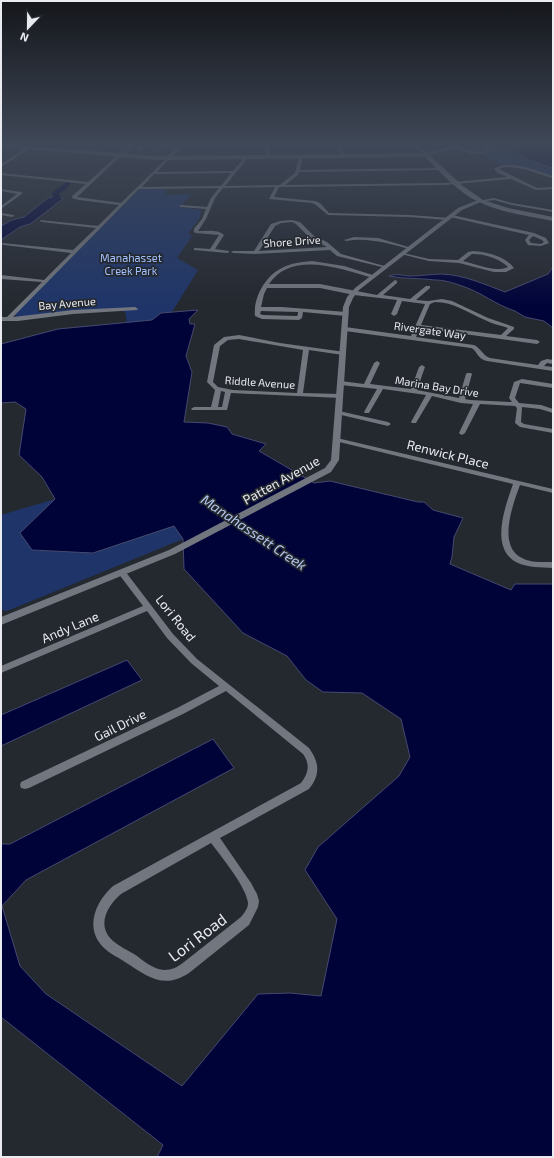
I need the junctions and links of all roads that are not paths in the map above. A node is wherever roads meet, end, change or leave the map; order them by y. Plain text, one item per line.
1 (14, 198) edge
2 (74, 198) edge
3 (128, 198) edge
4 (215, 198) edge
5 (271, 198) edge
6 (476, 198) edge
7 (480, 201) junction
8 (122, 204) junction
9 (182, 206) dead end
10 (1, 208) edge
11 (208, 208) junction
12 (553, 211) edge
13 (1, 214) edge
14 (12, 216) dead end
15 (450, 217) junction
16 (553, 218) edge
17 (42, 221) dead end
18 (98, 227) junction
19 (532, 234) dead end
20 (346, 240) dead end
21 (4, 244) dead end
22 (330, 248) junction
23 (410, 248) junction
24 (196, 249) dead end
25 (212, 250) junction
26 (74, 252) junction
27 (227, 252) dead end
28 (233, 252) dead end
29 (255, 253) junction
30 (403, 254) junction
31 (459, 262) junction
32 (386, 267) junction
33 (374, 276) junction
34 (1, 277) edge
35 (44, 282) junction
36 (395, 282) dead end
37 (265, 286) junction
38 (428, 287) dead end
39 (354, 293) junction
40 (379, 296) junction
41 (364, 298) dead end
42 (412, 300) junction
43 (399, 301) junction
44 (428, 303) junction
45 (135, 309) dead end
46 (258, 309) junction
47 (300, 311) junction
48 (346, 314) junction
49 (394, 314) dead end
50 (1, 319) edge
51 (8, 319) junction
52 (418, 326) junction
53 (345, 329) junction
54 (414, 338) junction
55 (502, 338) junction
56 (537, 342) dead end
57 (306, 348) junction
58 (343, 353) junction
59 (548, 354) dead end
60 (550, 362) edge
61 (377, 363) dead end
62 (422, 367) dead end
63 (540, 367) junction
64 (553, 369) edge
65 (469, 374) dead end
66 (341, 383) junction
67 (367, 385) junction
68 (553, 386) edge
69 (381, 388) junction
70 (218, 389) junction
71 (228, 391) junction
72 (413, 391) junction
73 (430, 394) junction
74 (300, 395) junction
75 (340, 396) junction
76 (461, 401) junction
77 (477, 403) junction
78 (516, 404) junction
79 (553, 406) edge
80 (541, 407) junction
81 (194, 408) dead end
82 (214, 409) junction
83 (553, 411) edge
84 (367, 412) dead end
85 (339, 413) junction
86 (414, 422) dead end
87 (388, 424) dead end
88 (553, 431) edge
89 (462, 433) dead end
90 (337, 440) junction
91 (517, 483) junction
92 (553, 491) edge
93 (553, 565) edge
94 (122, 573) junction
95 (149, 607) junction
96 (1, 620) edge
97 (1, 670) edge
98 (226, 687) junction
99 (25, 785) dead end
100 (213, 837) junction

1 - 10 street
2 - 8 street
3 - 8 street
4 - 11 street
5 - 15 street
6 - 7 main road
7 - 12 street
7 - 15 street, Patten Avenue
7 - 16 main road
8 - 18 street
9 - 11 street
11 - 25 street
13 - 14 street
15 - 19 street
15 - 23 street, Patten Avenue
17 - 18 street
18 - 26 street
20 - 23 street
21 - 26 street
22 - 29 street, Shore Drive
22 - 29 street, Shore Drive
22 - 32 street, Shore Drive
23 - 30 street, Patten Avenue
24 - 25 street
25 - 27 street
26 - 35 street
28 - 29 street, Shore Drive
30 - 31 street
30 - 32 street, Patten Avenue
31 - 31 street
32 - 33 street, Patten Avenue
33 - 37 street, Shore Drive
33 - 39 street, Patten Avenue
34 - 35 street
35 - 51 street
36 - 40 street
37 - 39 street
37 - 46 street, Shore Drive
38 - 42 street
39 - 40 street
39 - 48 street, Patten Avenue
40 - 43 street
41 - 43 street
42 - 43 street
42 - 44 street
43 - 49 street
44 - 52 street
44 - 55 street
45 - 51 street, Bay Avenue
46 - 47 street
46 - 47 street
47 - 48 street
48 - 53 street, Patten Avenue
50 - 51 street, Bay Avenue
52 - 54 street
52 - 55 street
53 - 54 street, Rivergate Way
53 - 58 street, Patten Avenue
54 - 63 street, Rivergate Way
55 - 56 street
57 - 58 street
57 - 70 street
57 - 74 street
58 - 66 street, Patten Avenue
59 - 60 street
60 - 63 street
61 - 67 street
62 - 72 street
63 - 64 street, Rivergate Way
65 - 76 street
66 - 67 street, Marina Bay Drive
66 - 75 street, Patten Avenue
67 - 69 street, Marina Bay Drive
68 - 78 street
69 - 72 street, Marina Bay Drive
69 - 84 street
70 - 71 street, Riddle Avenue
70 - 82 street, Riddle Avenue
71 - 74 street, Riddle Avenue
71 - 82 street
72 - 73 street, Marina Bay Drive
73 - 76 street, Marina Bay Drive
73 - 86 street
74 - 75 street, Riddle Avenue
75 - 85 street, Patten Avenue
76 - 77 street, Marina Bay Drive
77 - 78 street, Marina Bay Drive
77 - 89 street
78 - 80 street, Marina Bay Drive
78 - 88 street
79 - 80 street
80 - 83 street, Marina Bay Drive
81 - 82 street
85 - 87 street
85 - 90 street, Patten Avenue
90 - 91 street, Renwick Place
90 - 94 street, Patten Avenue
91 - 92 street, Renwick Place
91 - 93 street
94 - 95 street, Lori Road
94 - 96 street, Patten Avenue
95 - 97 street, Andy Lane
95 - 98 street, Lori Road
98 - 99 street, Gail Drive
98 - 100 street, Lori Road
100 - 100 street, Lori Road

